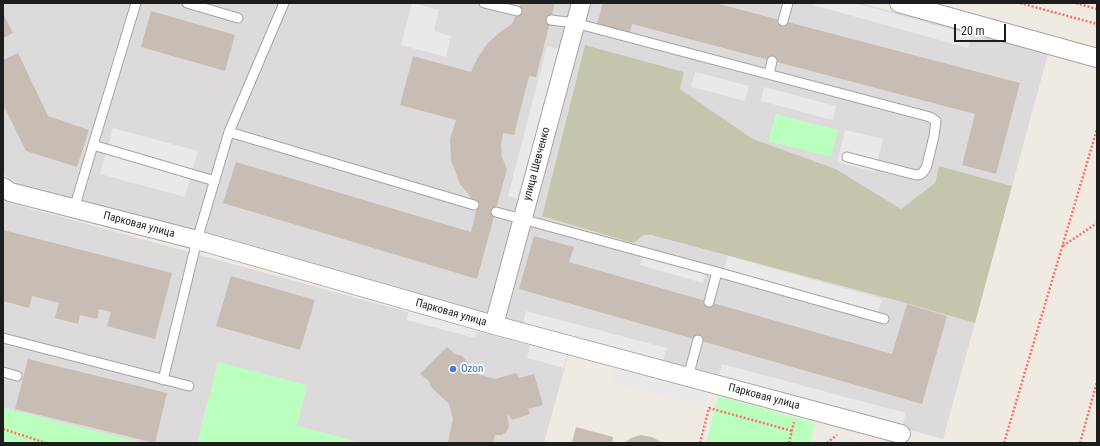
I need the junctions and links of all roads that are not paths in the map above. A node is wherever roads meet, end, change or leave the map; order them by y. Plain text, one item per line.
1 (136, 3) edge
2 (187, 3) edge
3 (284, 3) edge
4 (484, 3) edge
5 (580, 3) edge
6 (788, 3) edge
7 (899, 3) edge
8 (518, 11) dead end
9 (238, 18) dead end
10 (551, 20) dead end
11 (783, 21) dead end
12 (575, 23) junction
13 (1097, 58) edge
14 (772, 61) dead end
15 (769, 74) junction
16 (229, 132) junction
17 (93, 145) junction
18 (847, 157) dead end
19 (215, 180) junction
20 (3, 188) edge
21 (474, 205) dead end
22 (74, 209) junction
23 (496, 212) dead end
24 (523, 218) junction
25 (197, 240) junction
26 (717, 272) junction
27 (709, 302) dead end
28 (884, 319) dead end
29 (494, 325) junction
30 (3, 338) edge
31 (698, 340) dead end
32 (3, 372) edge
33 (17, 376) dead end
34 (688, 377) junction
35 (163, 380) junction
36 (189, 386) dead end
37 (901, 434) dead end

1 - 17 lane
2 - 9 lane
3 - 16 lane
4 - 8 lane
5 - 12 street, улица Шевченко
6 - 11 lane
7 - 13 street
10 - 12 lane
12 - 15 lane
12 - 24 street, улица Шевченко
14 - 15 lane
15 - 18 lane
16 - 19 lane
16 - 21 lane
17 - 19 lane
17 - 22 lane
19 - 25 lane
20 - 22 street, Парковая улица
22 - 25 street, Парковая улица
23 - 24 lane
24 - 26 lane
24 - 29 street, улица Шевченко
25 - 29 street, Парковая улица
25 - 35 lane
26 - 27 lane
26 - 28 lane
29 - 34 street, Парковая улица
30 - 35 lane
31 - 34 lane
32 - 33 lane
34 - 37 street, Парковая улица
35 - 36 lane

